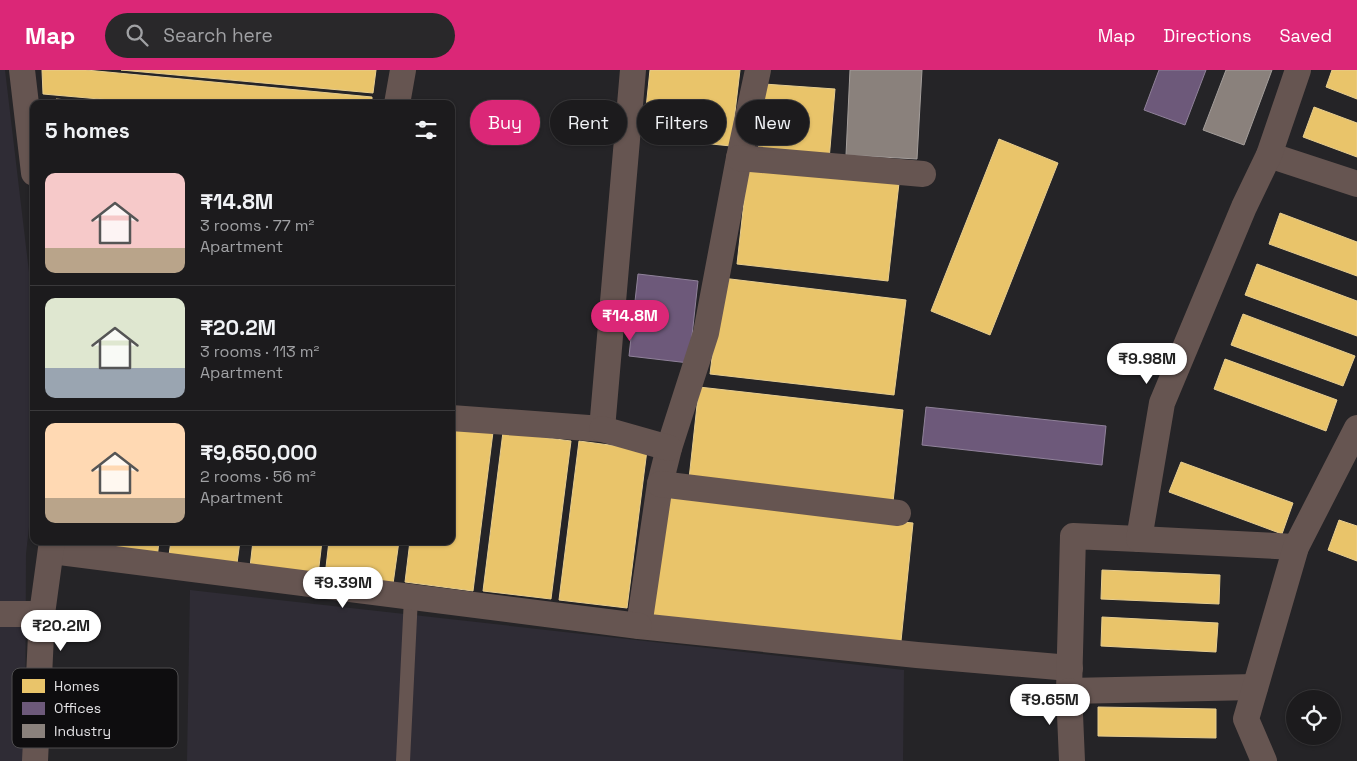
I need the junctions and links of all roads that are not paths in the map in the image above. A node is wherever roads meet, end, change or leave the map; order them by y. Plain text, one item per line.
1 (22, 70) edge
2 (403, 70) edge
3 (633, 70) edge
4 (758, 70) edge
5 (1298, 70) edge
6 (398, 100) edge
7 (30, 139) edge
8 (1270, 155) junction
9 (739, 158) junction
10 (923, 174) dead end
11 (1357, 184) edge
12 (455, 418) edge
13 (1357, 428) edge
14 (602, 429) junction
15 (669, 448) junction
16 (660, 484) junction
17 (898, 513) dead end
18 (1139, 540) junction
19 (52, 546) edge
20 (1296, 547) junction
21 (411, 597) junction
22 (0, 614) edge
23 (42, 614) junction
24 (639, 626) junction
25 (40, 668) edge
26 (1070, 679) junction
27 (1256, 687) junction
28 (37, 748) edge
29 (36, 761) edge
30 (403, 761) edge
31 (1072, 761) edge
32 (1264, 761) edge

1 - 7 street
2 - 6 street
3 - 14 street
4 - 9 street
5 - 8 street
8 - 11 street
8 - 18 street
9 - 10 street
9 - 15 street
12 - 14 street
13 - 20 street
14 - 15 street
15 - 16 street
16 - 17 street
16 - 24 street
18 - 20 street
18 - 26 street
19 - 21 street
19 - 23 street
20 - 27 street
21 - 24 street
21 - 30 lane
22 - 23 street
23 - 25 street
24 - 26 street
26 - 27 street
26 - 31 street
27 - 32 street
28 - 29 street

